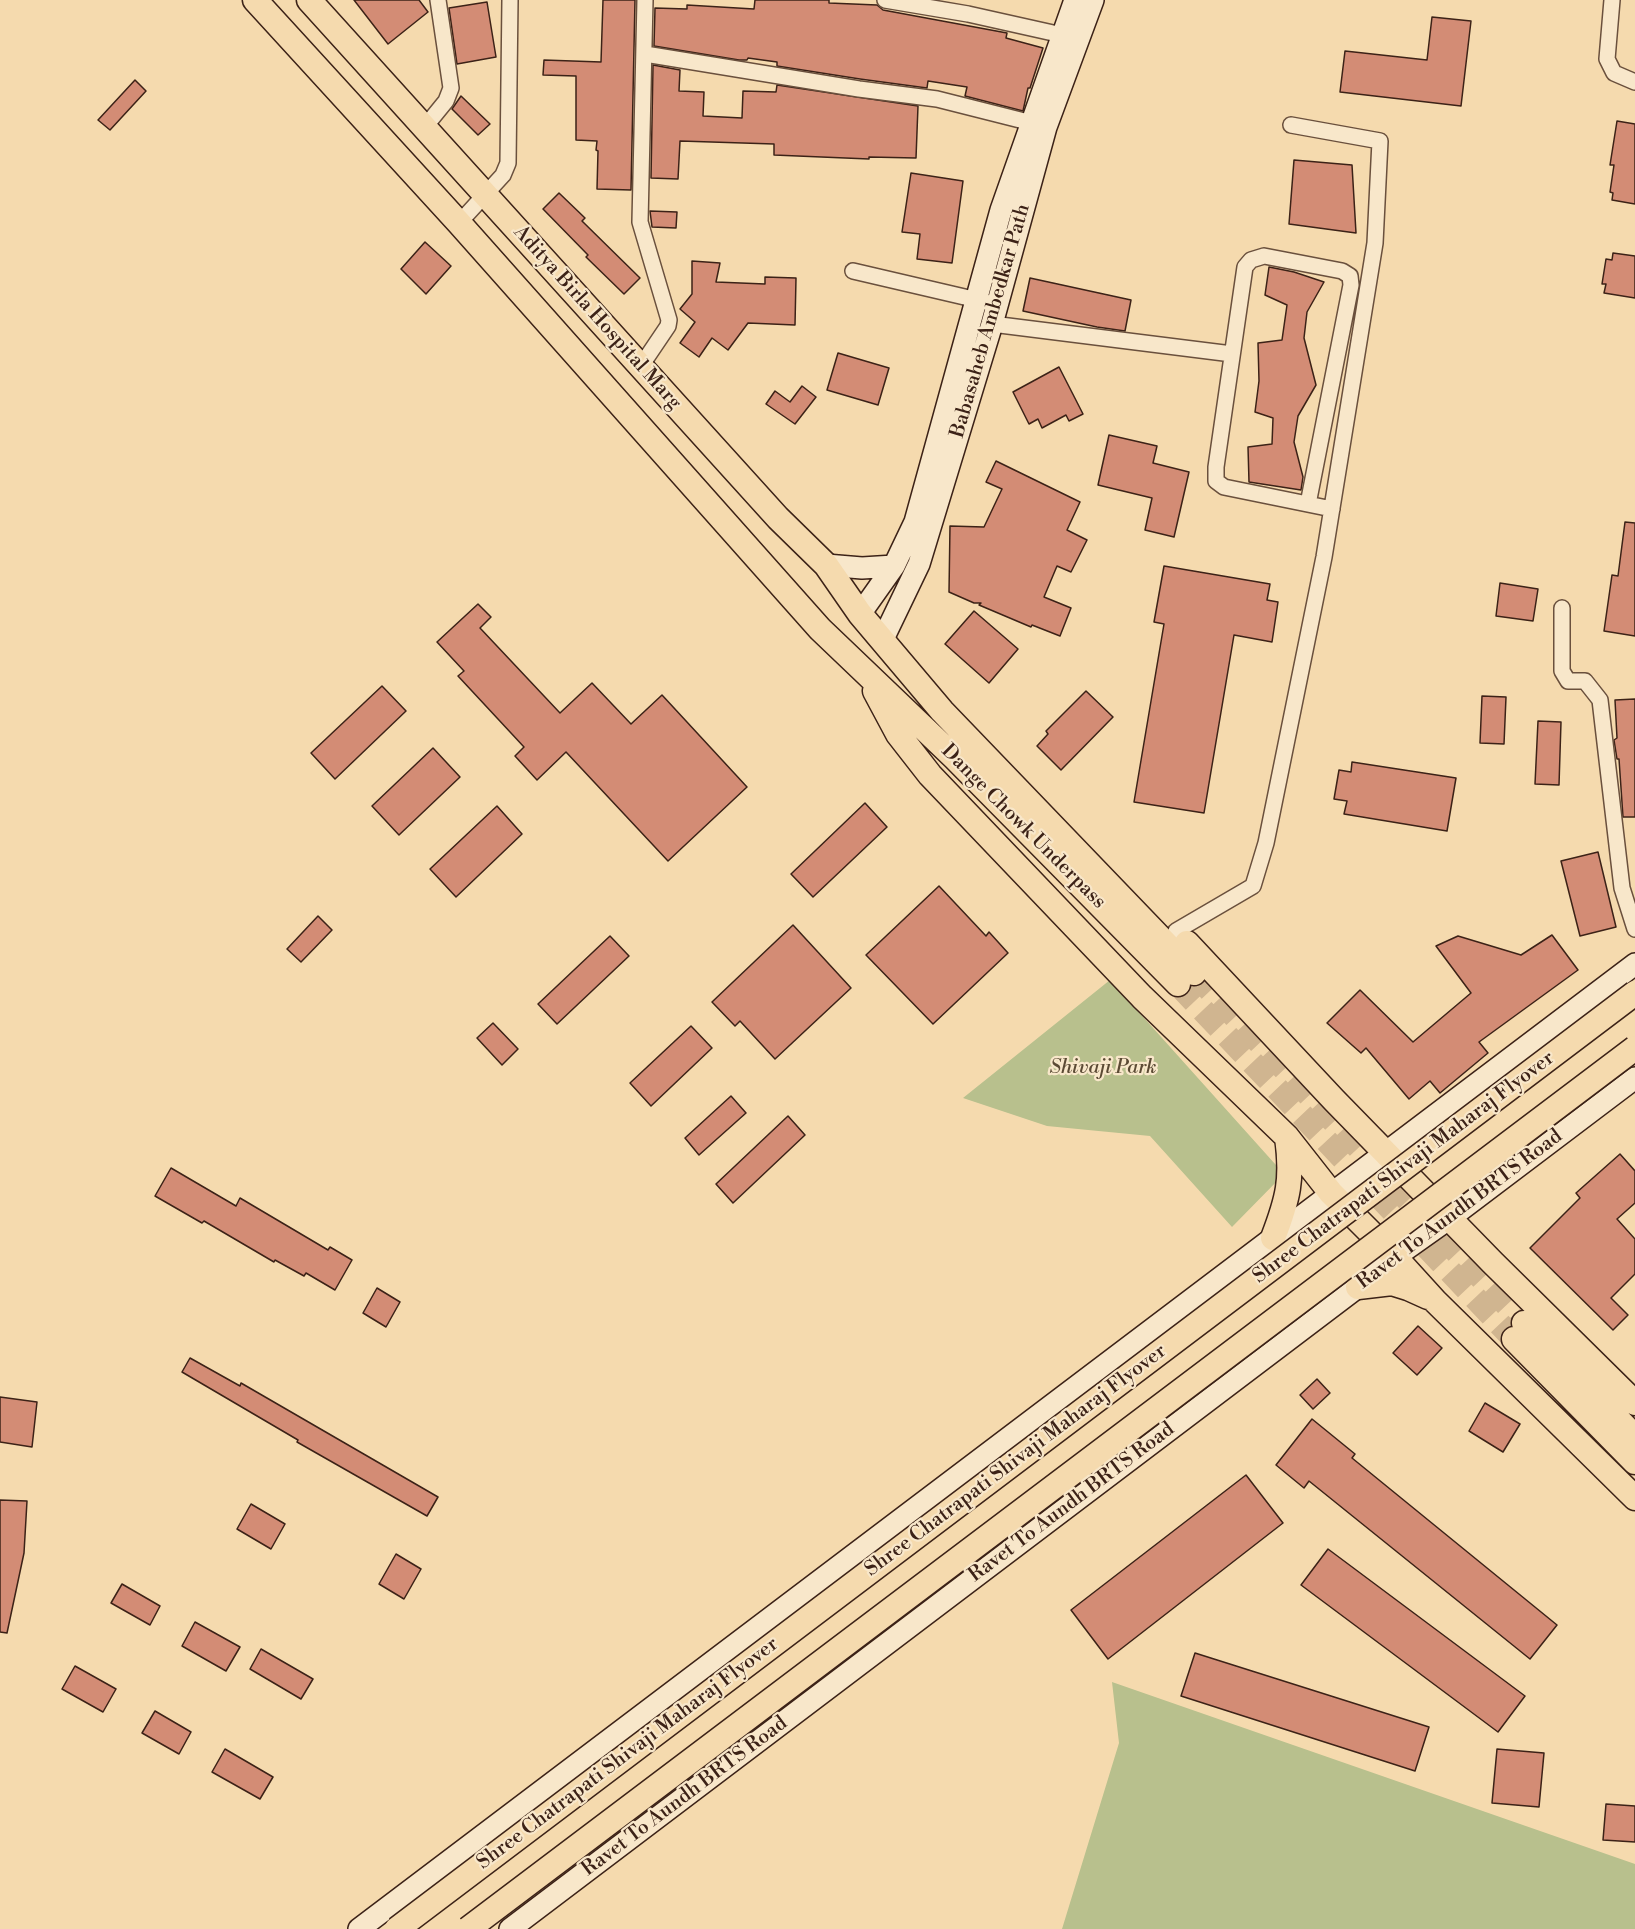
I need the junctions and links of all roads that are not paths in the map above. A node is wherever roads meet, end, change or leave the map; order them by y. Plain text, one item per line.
1 (255, 0) edge
2 (309, 0) edge
3 (438, 0) edge
4 (510, 0) edge
5 (645, 0) edge
6 (885, 0) edge
7 (1075, 0) edge
8 (1093, 0) edge
9 (1612, 0) edge
10 (1070, 37) junction
11 (645, 54) junction
12 (1635, 82) edge
13 (1038, 125) junction
14 (1291, 126) dead end
15 (424, 128) junction
16 (486, 196) junction
17 (459, 223) junction
18 (853, 271) dead end
19 (976, 301) junction
20 (995, 314) junction
21 (1232, 354) junction
22 (641, 366) junction
23 (1308, 504) junction
24 (1332, 509) junction
25 (826, 565) junction
26 (894, 566) junction
27 (1562, 608) dead end
28 (861, 614) junction
29 (883, 639) junction
30 (865, 672) junction
31 (942, 711) junction
32 (1635, 929) edge
33 (1176, 931) junction
34 (1635, 964) edge
35 (1635, 993) edge
36 (1635, 1048) edge
37 (1635, 1078) edge
38 (1287, 1137) junction
39 (1385, 1152) junction
40 (1331, 1193) junction
41 (1450, 1218) junction
42 (1273, 1238) junction
43 (1395, 1257) junction
44 (1358, 1287) junction
45 (1435, 1301) junction
46 (1635, 1403) edge
47 (1635, 1437) edge
48 (1635, 1462) edge
49 (1635, 1498) edge
50 (359, 1929) edge
51 (397, 1929) edge
52 (468, 1929) edge
53 (510, 1929) edge

1 - 17 main road, Aditya Birla Hospital Marg
2 - 15 main road, Aditya Birla Hospital Marg
3 - 15 street
4 - 16 street
5 - 11 street
6 - 10 street
7 - 10 street, Babasaheb Ambedkar Path
8 - 10 street, Babasaheb Ambedkar Path
9 - 12 street
10 - 13 street, Babasaheb Ambedkar Path
11 - 13 street
11 - 22 street
13 - 19 street, Babasaheb Ambedkar Path
13 - 20 street, Babasaheb Ambedkar Path
14 - 24 street
15 - 16 main road, Aditya Birla Hospital Marg
16 - 17 street
16 - 22 main road, Aditya Birla Hospital Marg
17 - 30 main road, Aditya Birla Hospital Marg
18 - 19 street
19 - 20 street
19 - 26 street, Babasaheb Ambedkar Path
20 - 21 street
20 - 29 street, Babasaheb Ambedkar Path
21 - 23 street
21 - 23 street
22 - 25 main road, Aditya Birla Hospital Marg
23 - 24 street
24 - 33 street
25 - 26 street
25 - 28 main road, Aditya Birla Hospital Marg
26 - 28 street, Babasaheb Ambedkar Path
27 - 32 street
28 - 29 main road, Aditya Birla Hospital Marg
29 - 31 main road, Dange Chowk Underpass
30 - 31 main road, Dange Chowk Underpass
30 - 38 main road
31 - 33 main road
33 - 39 main road
34 - 39 street
35 - 51 main road, Shree Chatrapati Shivaji Maharaj Flyover, bridge
36 - 52 main road, bridge
37 - 41 street, Ravet To Aundh BRTS Road
38 - 40 main road
38 - 42 main road
39 - 40 street
39 - 41 main road
40 - 42 street
40 - 43 main road
41 - 43 street, Ravet To Aundh BRTS Road
41 - 46 main road
42 - 50 street
43 - 44 street, Ravet To Aundh BRTS Road
43 - 45 main road
44 - 45 main road
44 - 53 street, Ravet To Aundh BRTS Road
45 - 49 main road
47 - 48 main road

